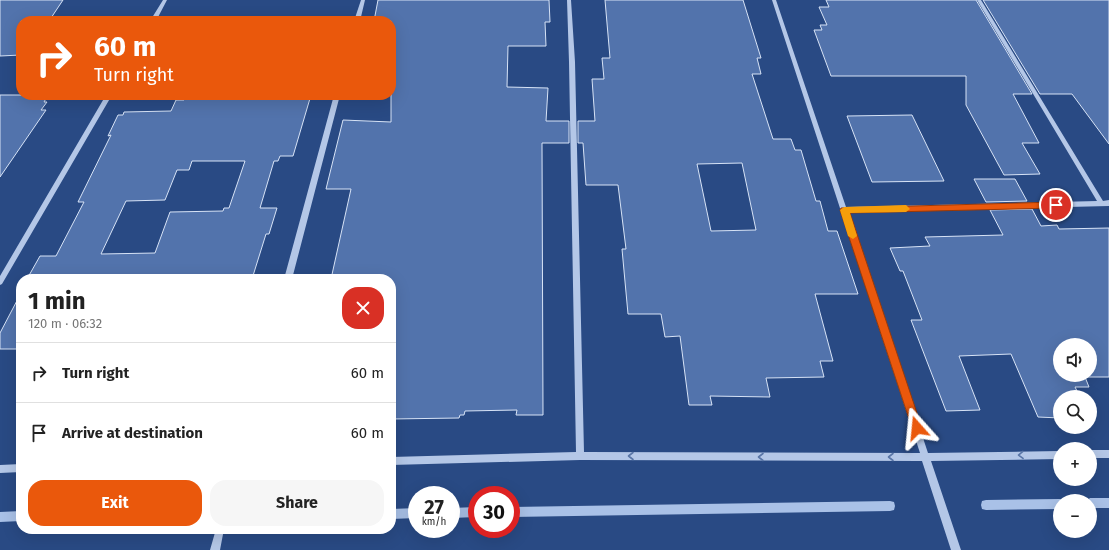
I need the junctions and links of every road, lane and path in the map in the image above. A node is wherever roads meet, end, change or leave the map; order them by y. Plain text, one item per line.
1 (165, 0) edge
2 (363, 0) edge
3 (568, 0) edge
4 (774, 0) edge
5 (979, 0) edge
6 (156, 16) edge
7 (358, 16) edge
8 (107, 100) edge
9 (337, 100) edge
10 (1105, 204) edge
11 (844, 210) junction
12 (289, 274) edge
13 (0, 282) edge
14 (1097, 454) edge
15 (1109, 454) edge
16 (1053, 455) edge
17 (580, 456) junction
18 (926, 457) junction
19 (396, 460) edge
20 (16, 468) edge
21 (0, 469) edge
22 (219, 534) edge
23 (215, 550) edge
24 (956, 550) edge

1 - 6 street
2 - 7 street
3 - 17 street
4 - 11 street
5 - 10 street
8 - 13 street
9 - 12 street
10 - 11 street
11 - 18 street
14 - 15 street
16 -> 18 street
18 -> 17 street
17 - 19 street
18 - 24 street
20 - 21 street
22 - 23 street

